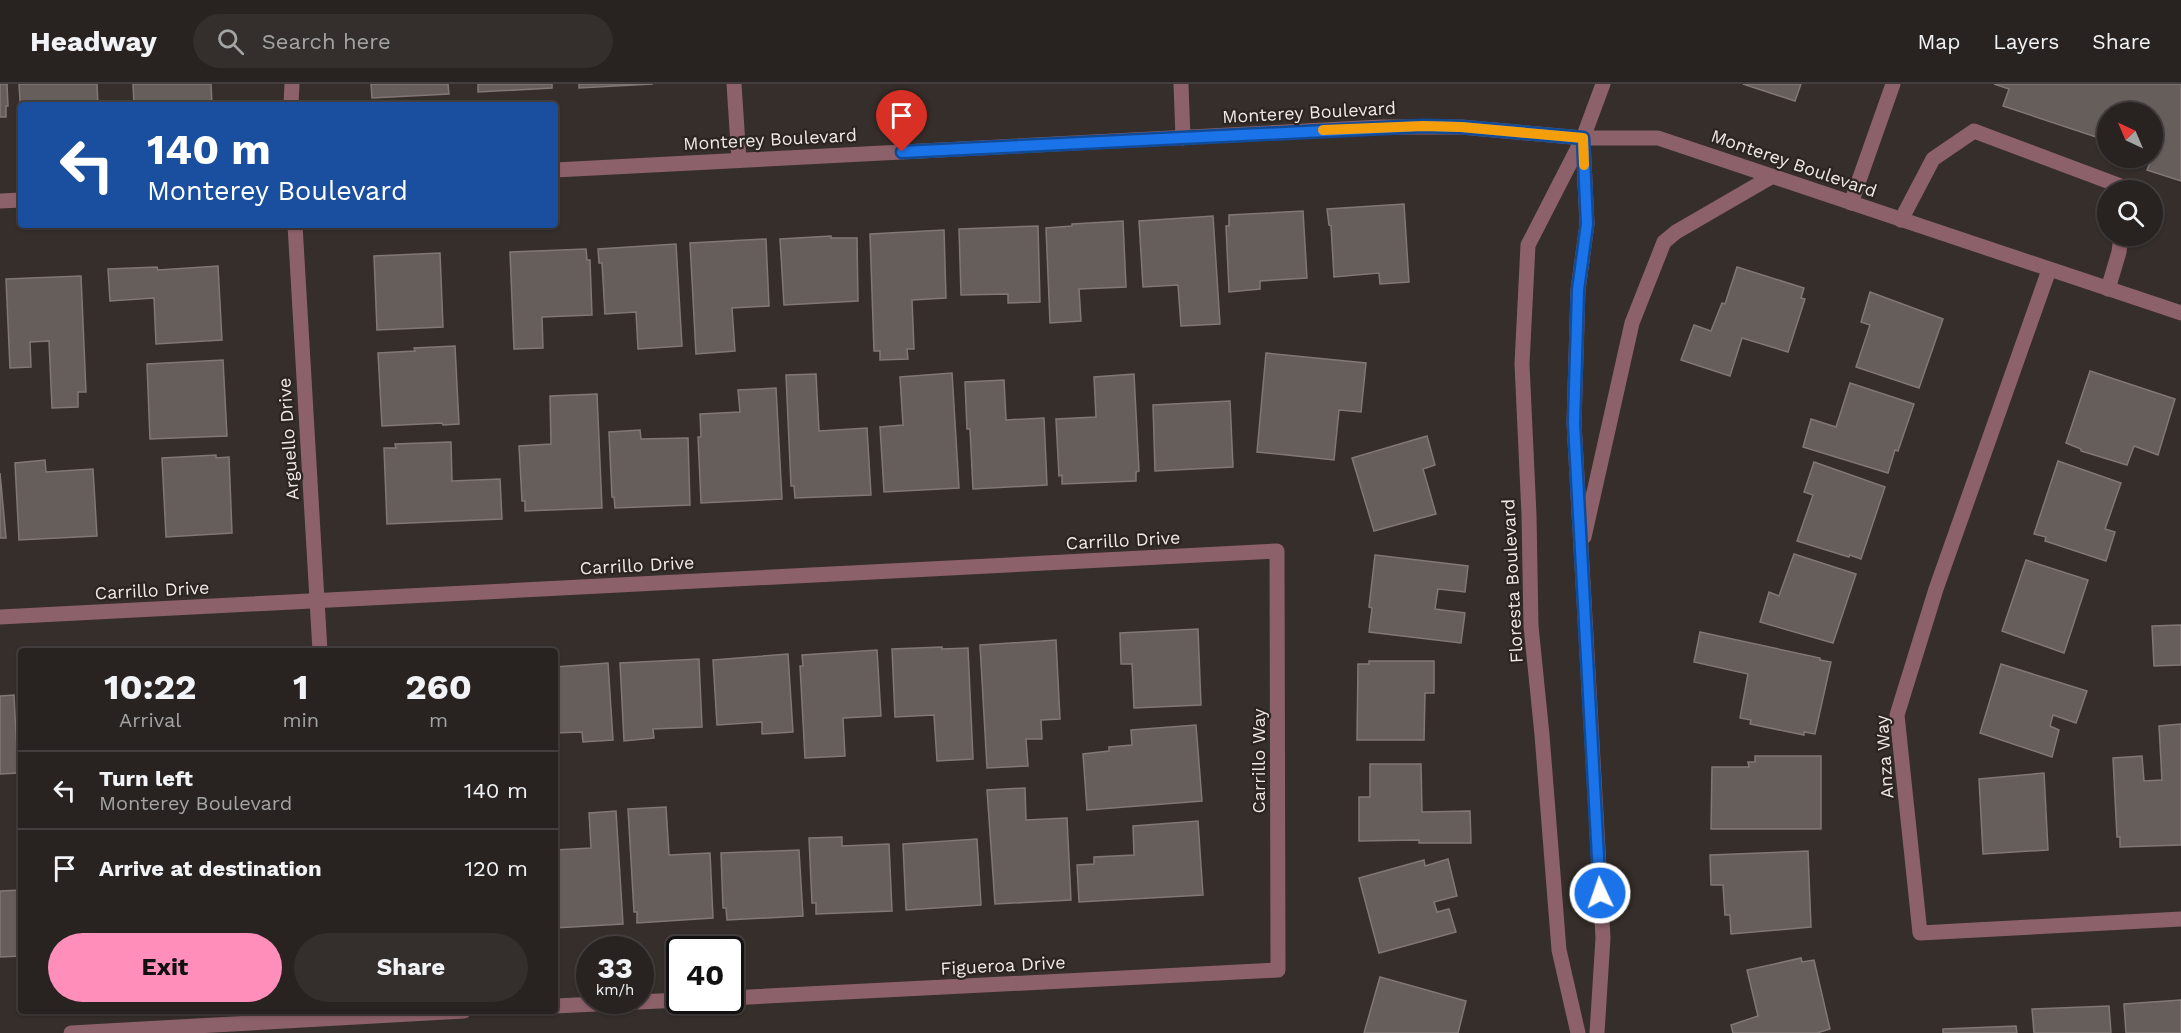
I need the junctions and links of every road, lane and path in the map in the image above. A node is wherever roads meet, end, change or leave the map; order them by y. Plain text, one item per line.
1 (292, 84) edge
2 (734, 84) edge
3 (1181, 84) edge
4 (1603, 84) edge
5 (1893, 84) edge
6 (291, 102) edge
7 (1183, 138) junction
8 (1583, 138) junction
9 (739, 160) junction
10 (558, 170) edge
11 (1771, 177) junction
12 (2105, 180) edge
13 (18, 200) edge
14 (0, 201) edge
15 (1851, 203) junction
16 (1901, 220) junction
17 (295, 228) edge
18 (2120, 246) edge
19 (2049, 270) junction
20 (2108, 289) junction
21 (2181, 313) edge
22 (1277, 551) joint
23 (1580, 555) junction
24 (318, 600) junction
25 (0, 617) edge
26 (320, 648) edge
27 (2181, 919) edge
28 (1278, 970) joint
29 (744, 997) edge
30 (666, 1001) edge
31 (558, 1006) edge
32 (334, 1014) edge
33 (71, 1033) edge
34 (1578, 1033) edge
35 (1597, 1033) edge

1 - 6 street
2 - 9 street
3 - 7 street
4 - 8 street, Floresta Boulevard
5 - 15 street
7 - 8 street, Monterey Boulevard
7 - 9 street, Monterey Boulevard
8 - 11 street, Monterey Boulevard
8 - 23 street, Floresta Boulevard
8 - 34 street, Floresta Boulevard
9 - 10 street, Monterey Boulevard
11 - 15 street, Monterey Boulevard
11 - 23 street
12 - 16 street
13 - 14 street
15 - 16 street, Monterey Boulevard
16 - 19 street, Monterey Boulevard
17 - 24 street, Arguello Drive
18 - 20 street
19 - 20 street, Monterey Boulevard
19 - 27 street, Anza Way
20 - 21 street, Monterey Boulevard
22 - 24 street, Carrillo Drive
22 - 28 street, Carrillo Way
23 - 35 street, Floresta Boulevard
24 - 25 street, Carrillo Drive
24 - 26 street, Arguello Drive
28 - 29 street, Figueroa Drive
30 - 31 street
32 - 33 street

